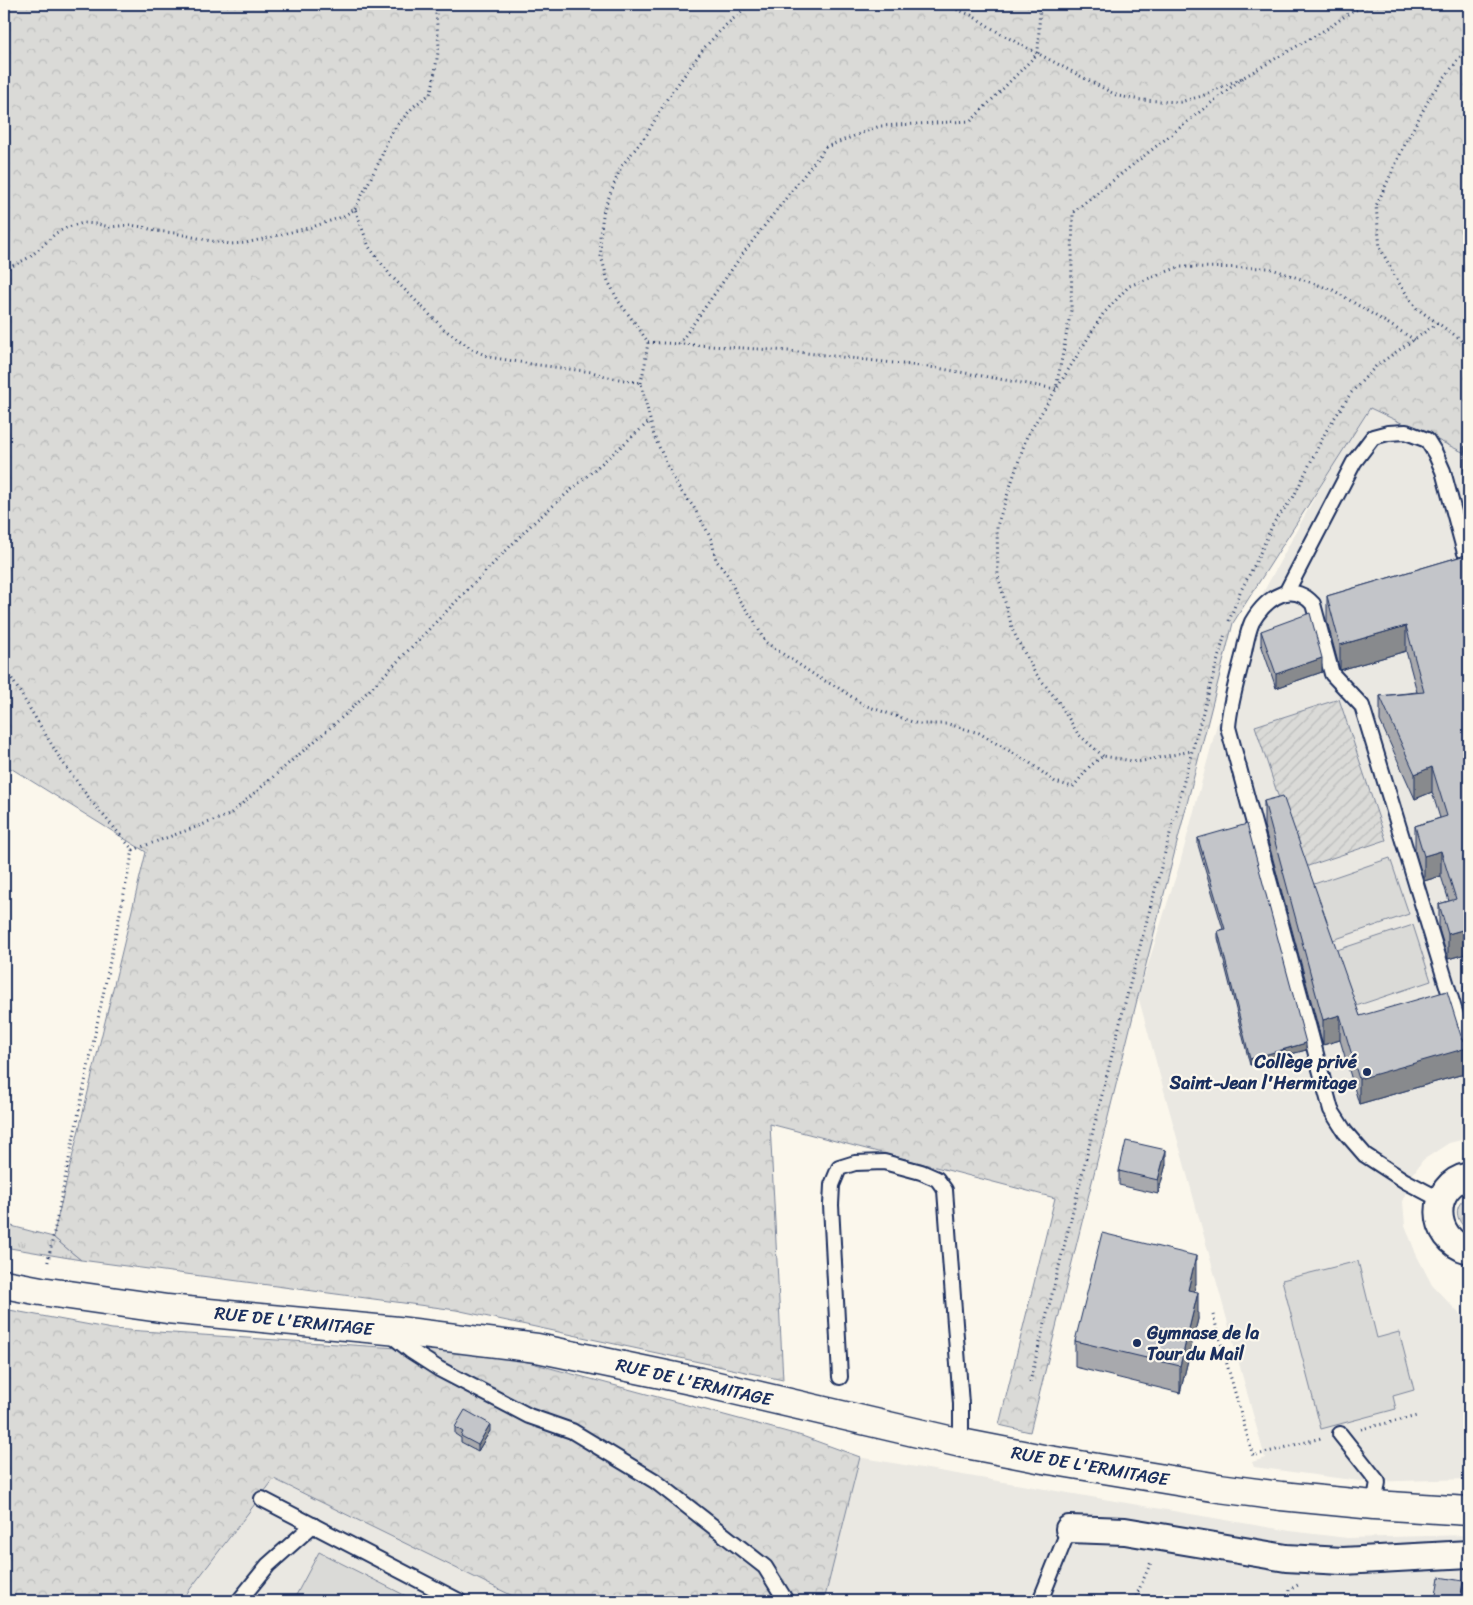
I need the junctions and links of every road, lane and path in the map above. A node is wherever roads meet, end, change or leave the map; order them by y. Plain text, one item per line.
1 (435, 4) edge
2 (750, 4) edge
3 (943, 4) edge
4 (1040, 4) edge
5 (1374, 4) edge
6 (1469, 44) edge
7 (1038, 53) junction
8 (1244, 77) junction
9 (355, 209) junction
10 (4, 270) edge
11 (1438, 323) junction
12 (1415, 340) junction
13 (648, 342) junction
14 (679, 344) junction
15 (1469, 345) edge
16 (641, 383) junction
17 (1056, 389) junction
18 (649, 422) junction
19 (1465, 554) edge
20 (1286, 593) junction
21 (1229, 621) dead end
22 (1226, 630) dead end
23 (4, 666) edge
24 (1192, 751) junction
25 (1103, 756) junction
26 (134, 850) junction
27 (1469, 1058) edge
28 (1469, 1176) edge
29 (1441, 1200) junction
30 (1469, 1250) edge
31 (4, 1284) edge
32 (41, 1291) junction
33 (1213, 1315) dead end
34 (384, 1330) junction
35 (840, 1377) dead end
36 (1030, 1382) dead end
37 (1340, 1434) dead end
38 (1310, 1441) dead end
39 (961, 1443) junction
40 (262, 1499) dead end
41 (1469, 1500) edge
42 (1377, 1505) junction
43 (1469, 1512) edge
44 (313, 1525) junction
45 (1069, 1529) joint
46 (1162, 1536) junction
47 (1469, 1554) edge
48 (240, 1601) edge
49 (459, 1601) edge
50 (786, 1601) edge
51 (1040, 1601) edge
52 (1134, 1601) edge

1 - 9 path
2 - 13 path
3 - 7 path
4 - 7 path
5 - 8 path
6 - 11 path
7 - 8 path
7 - 14 path
8 - 17 path
9 - 10 path
9 - 16 path
11 - 12 path
11 - 15 path
12 - 17 path
12 - 21 path
13 - 14 path
13 - 16 path
14 - 17 path
16 - 18 path
17 - 25 path
18 - 25 path
18 - 26 path
19 - 20 lane
20 - 27 lane
20 - 29 lane
22 - 24 path
23 - 26 path
24 - 25 path
24 - 36 path
26 - 32 path
28 - 29 street
29 - 30 street
31 - 32 street, RUE DE L'ERMITAGE
32 - 34 street, RUE DE L'ERMITAGE
33 - 38 path
34 - 39 street, RUE DE L'ERMITAGE
34 - 50 lane
35 - 39 lane
37 - 42 lane
39 - 42 street, RUE DE L'ERMITAGE
40 - 44 lane
41 - 42 street, RUE DE L'ERMITAGE
42 - 43 street, RUE DE L'ERMITAGE
44 - 48 lane
44 - 49 lane
45 - 46 street
45 - 51 lane
46 - 47 street
46 - 52 path

